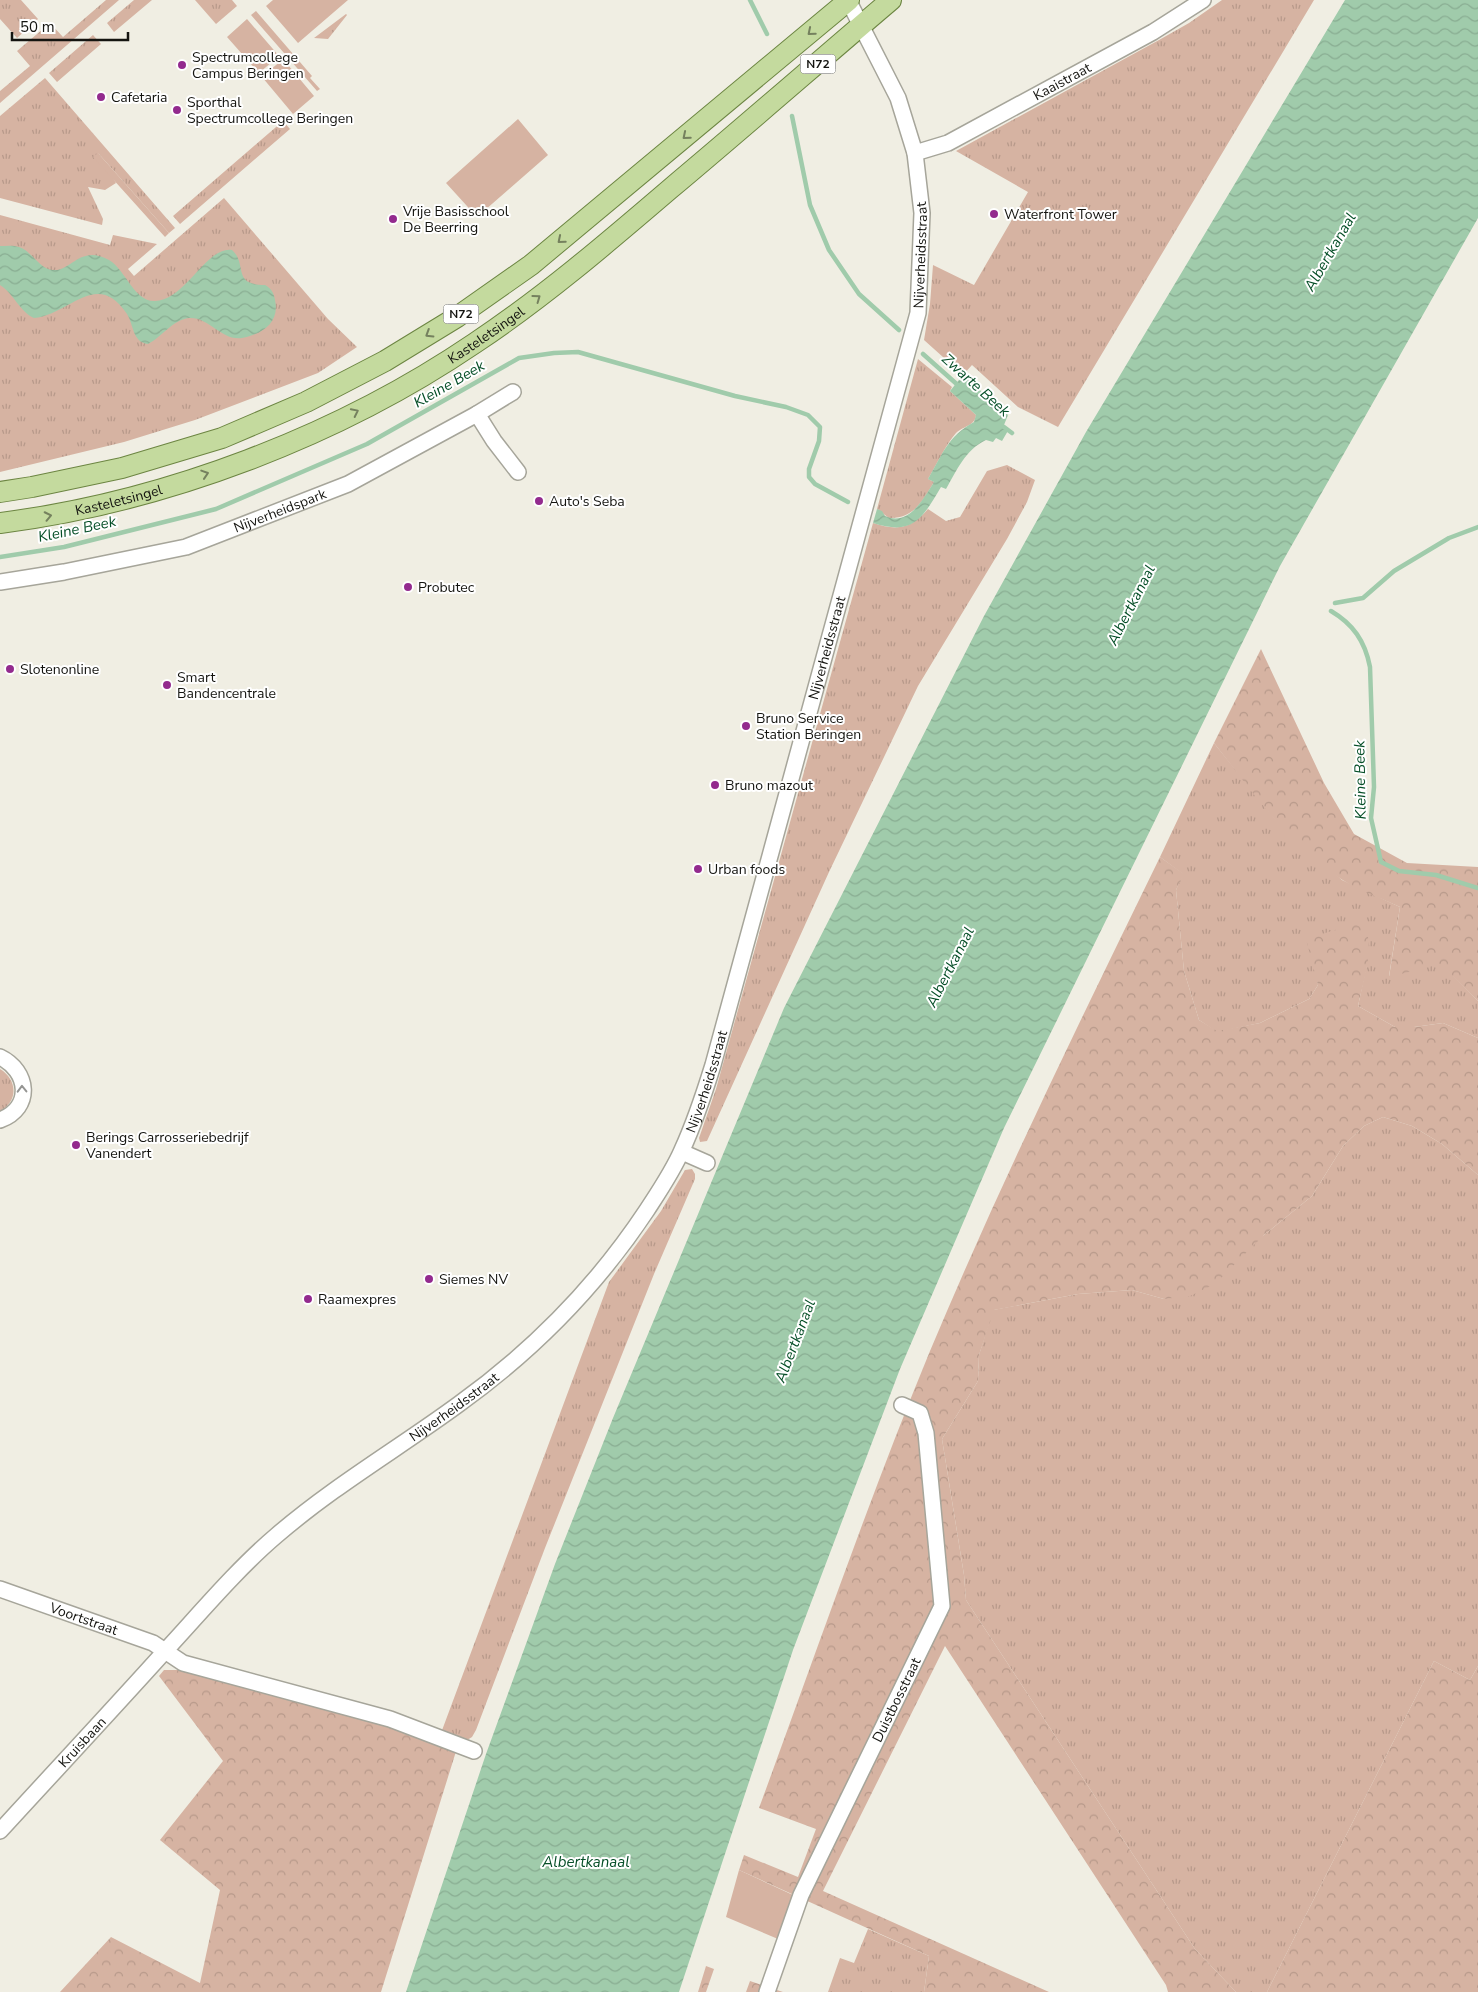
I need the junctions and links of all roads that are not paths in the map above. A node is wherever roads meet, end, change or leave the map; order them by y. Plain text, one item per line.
1 (848, 0) edge
2 (891, 0) edge
3 (1203, 0) edge
4 (862, 25) junction
5 (915, 153) junction
6 (513, 392) dead end
7 (477, 414) junction
8 (518, 472) dead end
9 (0, 492) edge
10 (0, 523) edge
11 (0, 582) edge
12 (0, 1057) edge
13 (0, 1120) edge
14 (682, 1152) junction
15 (707, 1163) dead end
16 (902, 1405) dead end
17 (0, 1589) edge
18 (165, 1652) junction
19 (474, 1750) dead end
20 (0, 1831) edge
21 (767, 1992) edge

1 - 4 street, Nijverheidsstraat
1 -> 9 main road, Kasteletsingel / N72
2 - 4 main road, Kasteletsingel / N72
3 - 5 street, Kaaistraat
4 - 5 street, Nijverheidsstraat
10 -> 4 main road, Kasteletsingel / N72
5 - 14 street, Nijverheidsstraat
6 - 7 street, Nijverheidspark
7 - 8 street
7 - 11 street, Nijverheidspark
13 -> 12 street
14 - 15 street
14 - 18 street, Nijverheidsstraat
16 - 21 street, Duistbosstraat
17 - 18 street, Voortstraat
18 - 19 street
18 - 20 street, Kruisbaan

